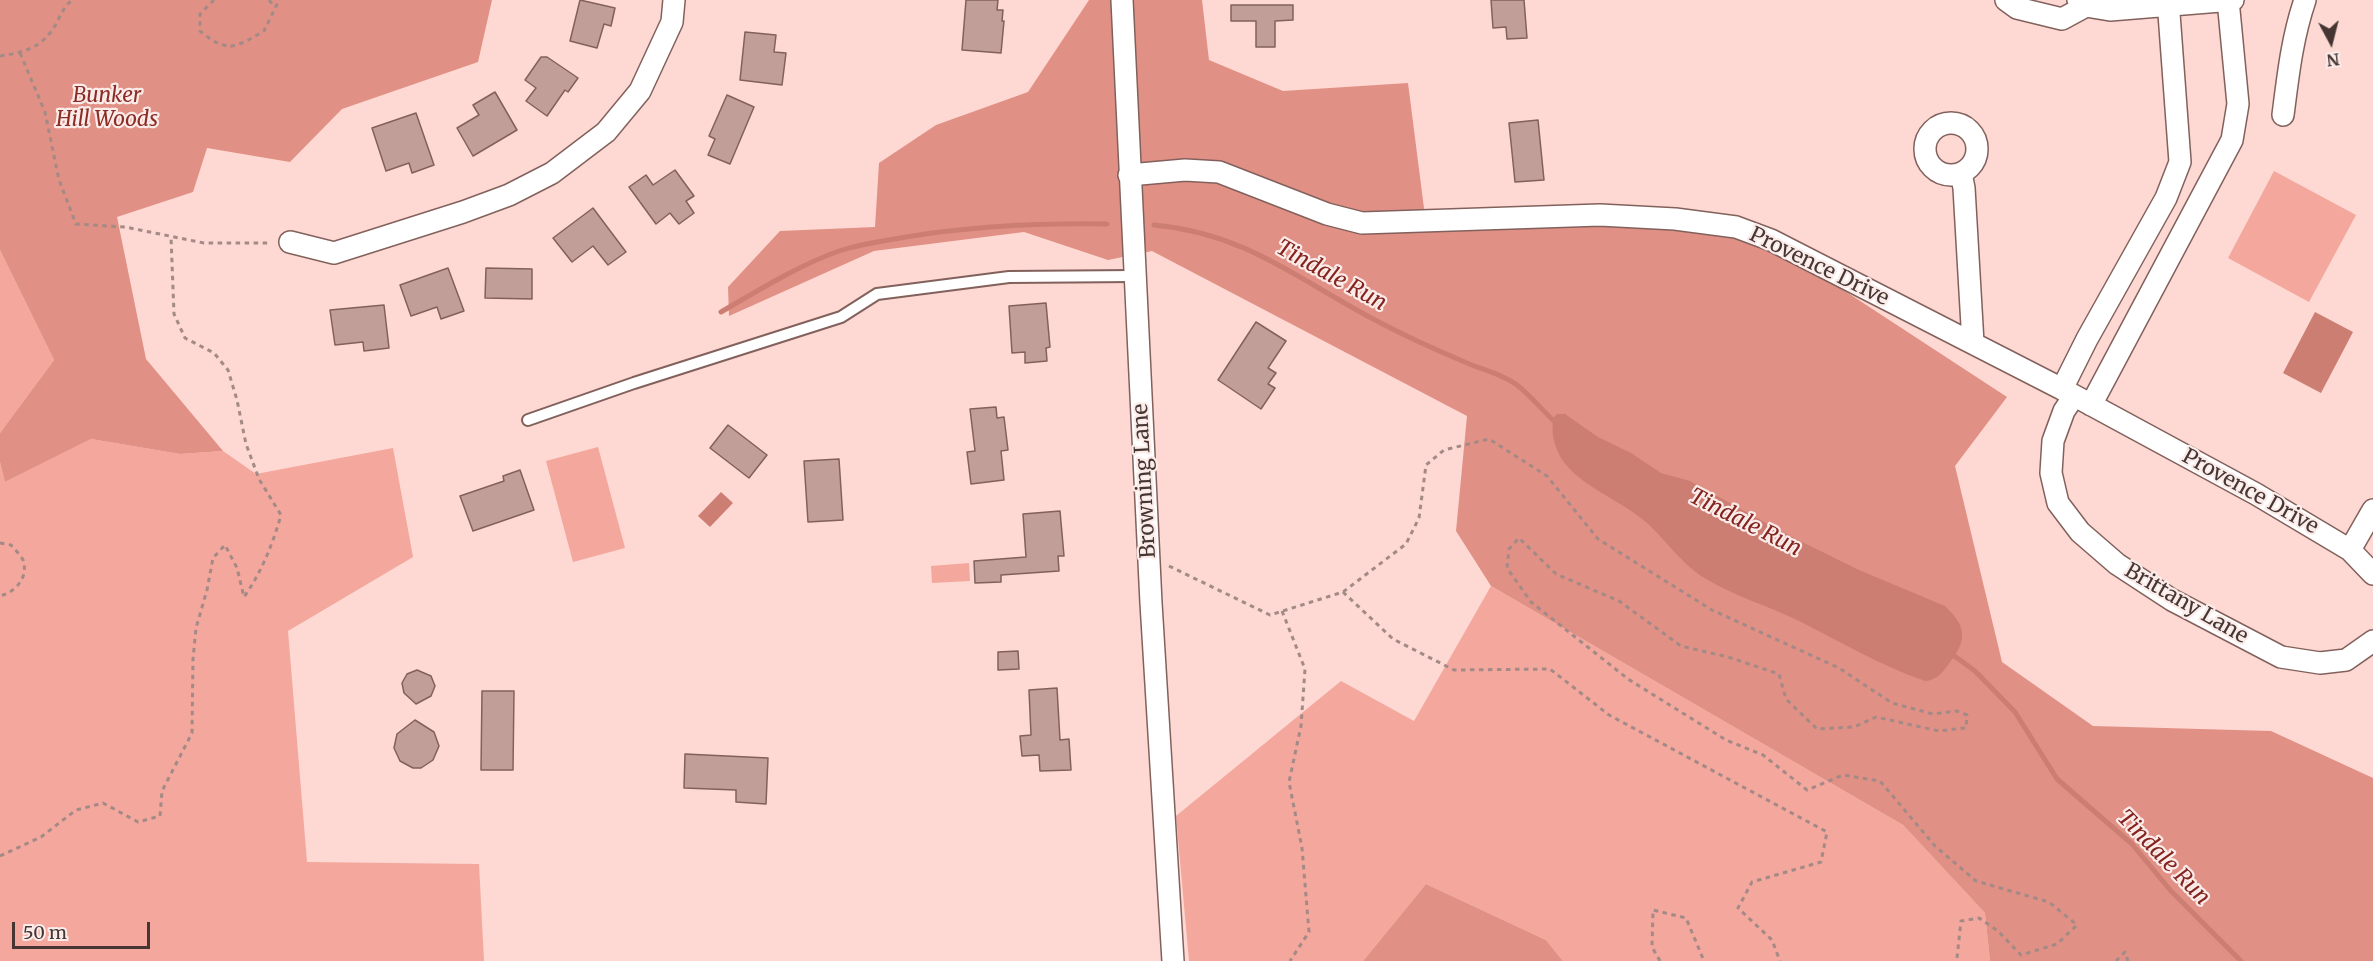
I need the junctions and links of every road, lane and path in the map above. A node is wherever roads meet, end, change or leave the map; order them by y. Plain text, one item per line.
1 (72, 0) edge
2 (214, 0) edge
3 (269, 0) edge
4 (279, 0) edge
5 (674, 0) edge
6 (1122, 0) edge
7 (2006, 0) edge
8 (2230, 0) edge
9 (2305, 0) edge
10 (2082, 3) edge
11 (2168, 3) edge
12 (275, 7) junction
13 (20, 53) junction
14 (0, 56) edge
15 (2283, 115) dead end
16 (1961, 173) dead end
17 (1129, 175) junction
18 (171, 237) junction
19 (290, 242) joint
20 (1134, 276) junction
21 (1973, 344) junction
22 (2076, 397) junction
23 (528, 420) dead end
24 (2373, 510) edge
25 (0, 543) edge
26 (2350, 550) junction
27 (1149, 556) junction
28 (2373, 574) edge
29 (1343, 592) junction
30 (0, 596) edge
31 (1282, 611) junction
32 (2373, 641) edge
33 (0, 856) edge
34 (1173, 961) edge
35 (1290, 961) edge
36 (1660, 961) edge
37 (1704, 961) edge
38 (1779, 961) edge
39 (1959, 961) edge
40 (2116, 961) edge
41 (2128, 961) edge

1 - 13 path
2 - 12 path
3 - 12 path
4 - 12 path
5 - 19 street
6 - 17 street, Browning Lane
7 - 10 street
8 - 11 street
8 - 22 street
9 - 15 street
10 - 11 street
11 - 22 street
13 - 14 path
13 - 18 path
16 - 21 street
17 - 20 street, Browning Lane
17 - 21 street, Provence Drive
18 - 19 path
18 - 33 path
20 - 23 lane
20 - 27 street, Browning Lane
21 - 22 street, Provence Drive
22 - 26 street, Provence Drive
22 - 32 street, Brittany Lane
24 - 26 street
25 - 30 path
26 - 28 street, Provence Drive
27 - 31 path
27 - 34 street, Browning Lane
29 - 31 path
29 - 38 path
29 - 39 path
31 - 35 path
36 - 37 path
40 - 41 path

